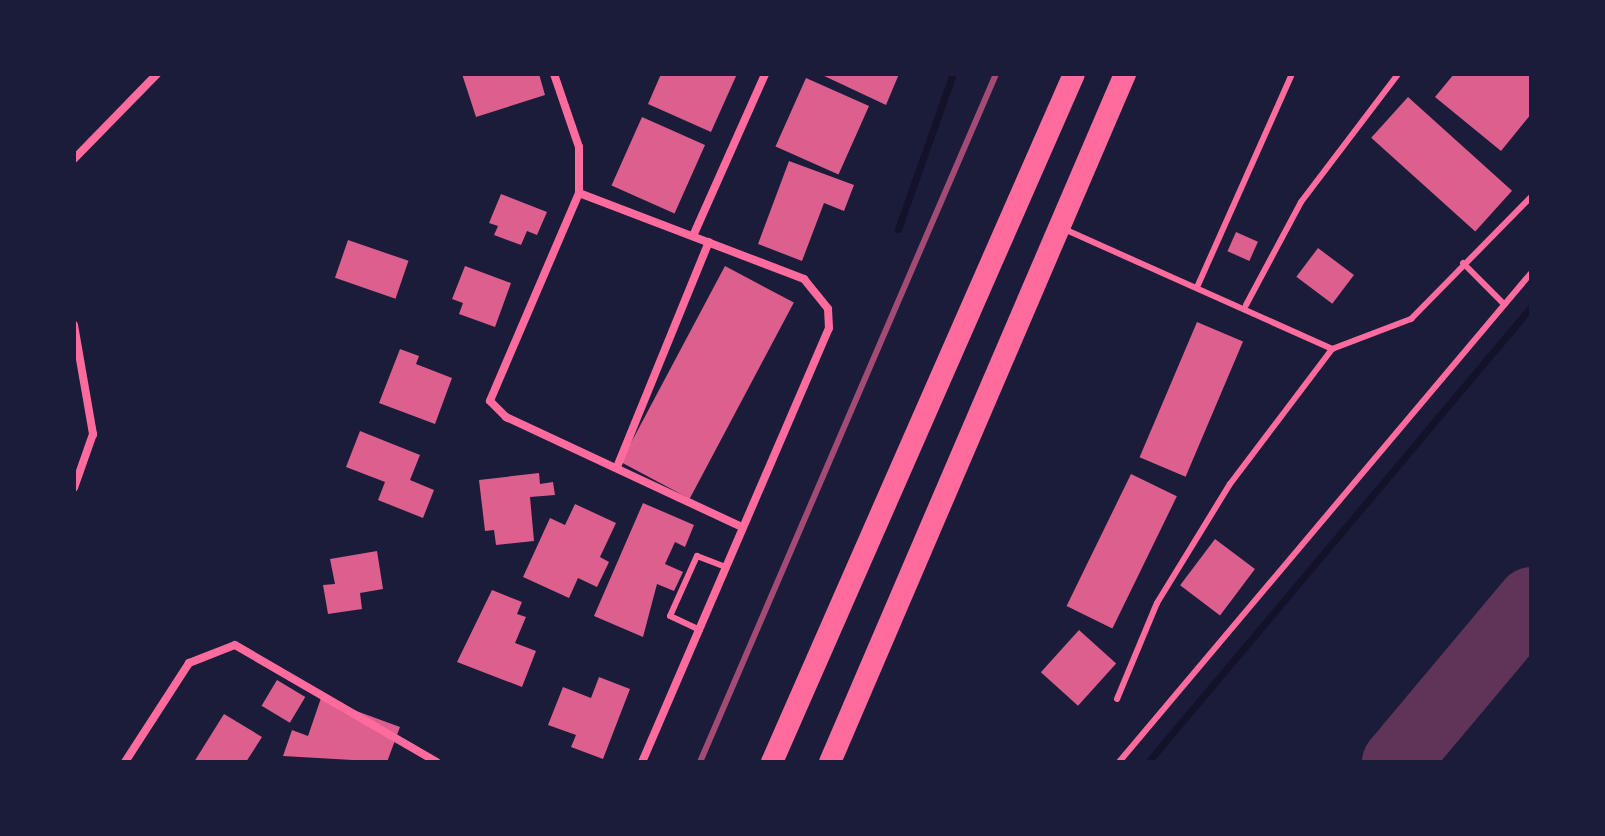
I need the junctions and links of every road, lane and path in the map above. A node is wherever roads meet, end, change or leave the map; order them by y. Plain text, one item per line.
1 (157, 74) edge
2 (554, 74) edge
3 (765, 74) edge
4 (1074, 74) edge
5 (1125, 74) edge
6 (1292, 74) edge
7 (1398, 74) edge
8 (74, 159) edge
9 (579, 193) junction
10 (1531, 197) edge
11 (1061, 228) junction
12 (693, 236) junction
13 (709, 242) junction
14 (1463, 263) junction
15 (1531, 273) edge
16 (1198, 285) junction
17 (1504, 304) junction
18 (1246, 305) junction
19 (74, 325) edge
20 (1332, 349) junction
21 (617, 467) junction
22 (74, 488) edge
23 (742, 527) junction
24 (725, 567) junction
25 (700, 630) junction
26 (1117, 699) dead end
27 (125, 762) edge
28 (437, 762) edge
29 (642, 762) edge
30 (772, 762) edge
31 (830, 762) edge
32 (1119, 762) edge

1 - 8 street
2 - 9 street
3 - 12 street
4 - 30 highway
5 - 11 highway
6 - 16 lane
7 - 18 lane
9 - 12 street
9 - 21 street
10 - 14 lane
11 - 16 lane
11 - 31 highway
12 - 13 street
13 - 21 street
13 - 23 street
14 - 17 lane
14 - 20 lane
15 - 17 lane
16 - 18 lane
17 - 32 lane
18 - 20 lane
19 - 22 street
20 - 26 lane
21 - 23 street
23 - 24 street
24 - 25 street
24 - 25 lane
25 - 29 street
27 - 28 street

